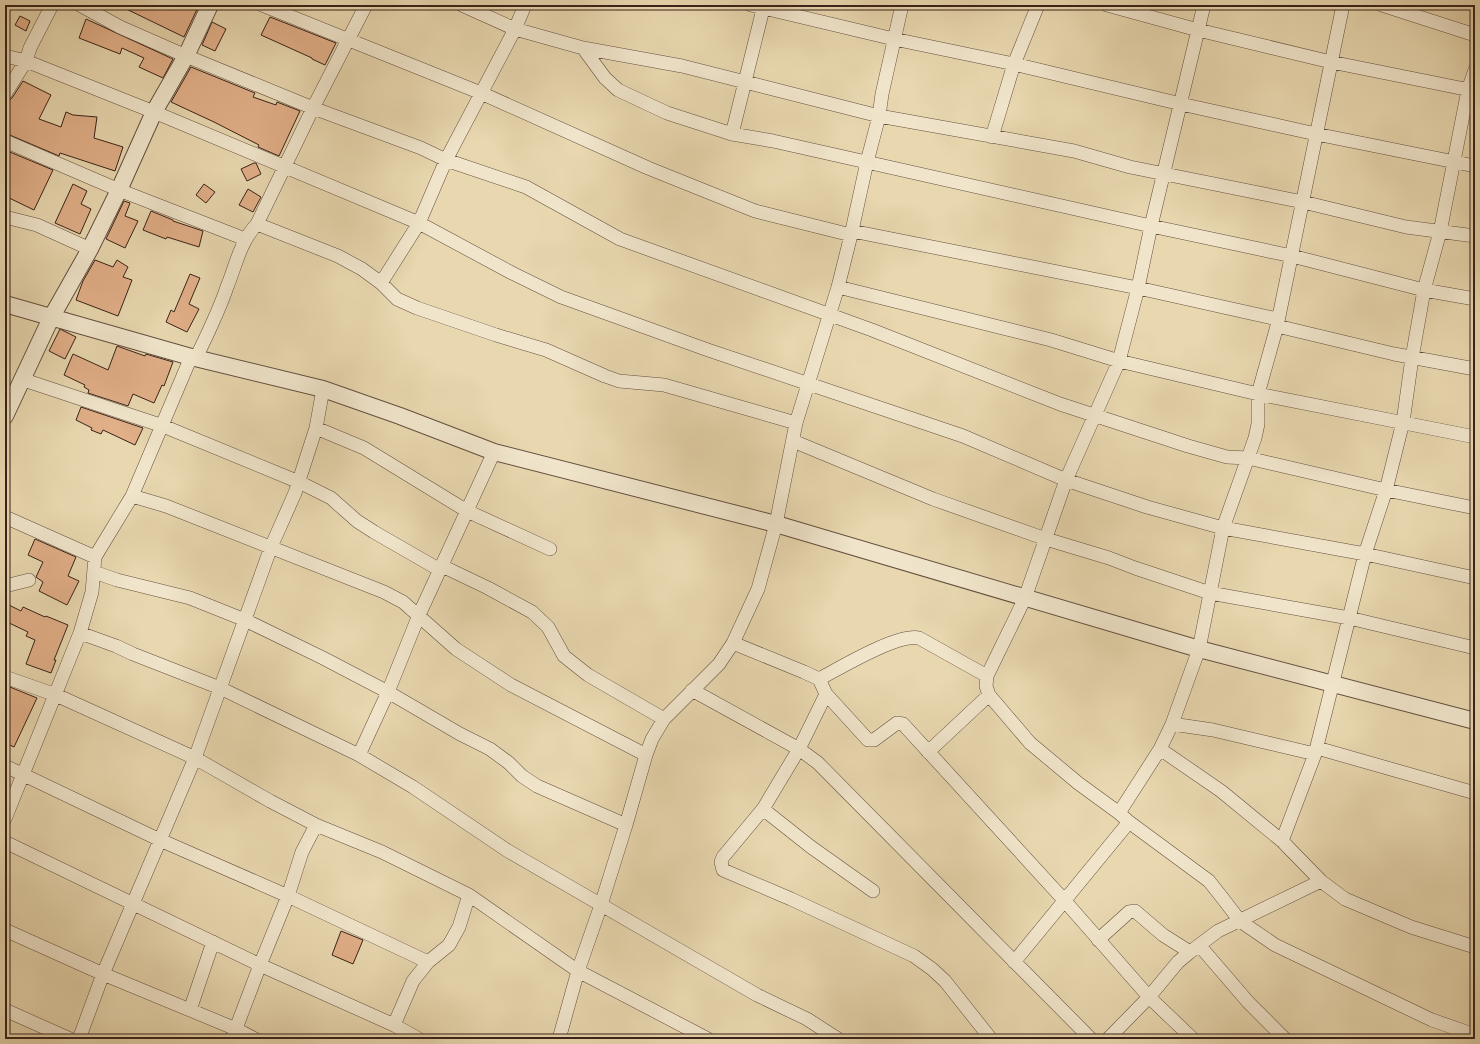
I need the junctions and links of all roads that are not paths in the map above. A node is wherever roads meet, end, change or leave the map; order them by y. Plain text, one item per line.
1 (52, 5) edge
2 (80, 5) edge
3 (210, 5) edge
4 (262, 5) edge
5 (366, 5) edge
6 (462, 5) edge
7 (525, 5) edge
8 (902, 5) edge
9 (1038, 5) edge
10 (1107, 5) edge
11 (1204, 5) edge
12 (1343, 5) edge
13 (1382, 5) edge
14 (759, 6) edge
15 (515, 29) junction
16 (1198, 30) junction
17 (1475, 34) edge
18 (348, 39) junction
19 (894, 39) junction
20 (583, 48) junction
21 (5, 56) edge
22 (186, 56) junction
23 (26, 61) junction
24 (1331, 62) junction
25 (1014, 64) junction
26 (1475, 70) edge
27 (744, 82) junction
28 (1472, 91) edge
29 (481, 93) junction
30 (5, 94) edge
31 (1181, 104) junction
32 (312, 108) junction
33 (154, 112) junction
34 (879, 116) junction
35 (732, 134) junction
36 (1316, 134) junction
37 (992, 137) junction
38 (5, 141) edge
39 (446, 160) junction
40 (867, 162) junction
41 (1454, 162) junction
42 (1475, 166) edge
43 (283, 167) junction
44 (1164, 174) junction
45 (119, 190) junction
46 (1303, 202) junction
47 (5, 217) edge
48 (419, 223) junction
49 (257, 224) junction
50 (1151, 226) junction
51 (1440, 232) junction
52 (852, 233) junction
53 (1475, 236) edge
54 (245, 239) junction
55 (90, 249) junction
56 (1292, 256) junction
57 (381, 283) junction
58 (838, 288) junction
59 (1138, 288) junction
60 (1424, 290) junction
61 (1475, 299) edge
62 (5, 304) edge
63 (829, 315) junction
64 (51, 318) junction
65 (1277, 322) junction
66 (194, 357) junction
67 (1412, 358) junction
68 (1118, 361) junction
69 (1475, 369) edge
70 (21, 379) junction
71 (808, 384) junction
72 (323, 390) junction
73 (1258, 394) junction
74 (5, 416) edge
75 (1095, 416) junction
76 (1403, 422) junction
77 (796, 423) junction
78 (163, 426) junction
79 (316, 428) junction
80 (1475, 437) edge
81 (793, 441) junction
82 (494, 452) junction
83 (1248, 458) junction
84 (1066, 480) junction
85 (299, 482) junction
86 (1386, 490) junction
87 (132, 496) junction
88 (1475, 508) edge
89 (467, 511) junction
90 (5, 517) edge
91 (776, 524) junction
92 (1222, 528) junction
93 (1046, 539) junction
94 (271, 547) junction
95 (550, 549) dead end
96 (1366, 554) junction
97 (95, 557) junction
98 (441, 568) junction
99 (94, 572) junction
100 (1475, 578) edge
101 (29, 580) dead end
102 (5, 586) edge
103 (1210, 593) junction
104 (1025, 598) junction
105 (419, 615) junction
106 (1349, 618) junction
107 (245, 620) junction
108 (80, 633) junction
109 (733, 643) junction
110 (1475, 648) edge
111 (1199, 649) junction
112 (987, 676) junction
113 (5, 677) edge
114 (819, 679) junction
115 (1333, 684) junction
116 (220, 688) junction
117 (692, 690) junction
118 (388, 692) junction
119 (826, 694) junction
120 (56, 695) junction
121 (989, 696) junction
122 (664, 720) junction
123 (1475, 721) edge
124 (1172, 724) junction
125 (799, 749) junction
126 (1160, 749) junction
127 (1316, 751) junction
128 (928, 752) junction
129 (358, 755) junction
130 (646, 755) junction
131 (195, 758) junction
132 (5, 766) edge
133 (23, 774) junction
134 (1475, 793) edge
135 (763, 809) junction
136 (1119, 813) junction
137 (5, 819) edge
138 (1129, 822) junction
139 (316, 825) junction
140 (626, 825) junction
141 (160, 840) junction
142 (1282, 841) junction
143 (5, 842) edge
144 (1321, 881) junction
145 (873, 891) dead end
146 (469, 895) junction
147 (288, 896) junction
148 (1064, 900) junction
149 (133, 903) junction
150 (602, 905) junction
151 (1240, 921) junction
152 (5, 930) edge
153 (1098, 940) junction
154 (213, 942) junction
155 (1475, 947) edge
156 (1194, 948) junction
157 (428, 962) junction
158 (1014, 962) junction
159 (260, 965) junction
160 (578, 971) junction
161 (103, 974) junction
162 (1149, 996) junction
163 (5, 1010) edge
164 (190, 1010) junction
165 (394, 1025) junction
166 (234, 1034) edge
167 (1460, 1035) edge
168 (1475, 1035) edge
169 (409, 1037) edge
170 (70, 1039) edge
171 (79, 1039) edge
172 (255, 1039) edge
173 (560, 1039) edge
174 (708, 1039) edge
175 (838, 1039) edge
176 (991, 1039) edge
177 (1091, 1039) edge
178 (1108, 1039) edge
179 (1193, 1039) edge
180 (1285, 1039) edge

1 - 23 street
2 - 22 street
3 - 22 street
4 - 18 street
5 - 18 street
6 - 15 street
7 - 15 street
8 - 19 street
9 - 25 street
10 - 16 street
11 - 16 street
12 - 24 street
13 - 17 street
14 - 19 street
14 - 27 street
15 - 20 street
15 - 29 street
16 - 24 street
16 - 31 street
18 - 29 street
18 - 32 street
19 - 25 street
19 - 34 street
20 - 27 street
20 - 35 street
21 - 23 street
22 - 32 street
22 - 33 street
23 - 30 street
23 - 33 street
24 - 28 street
24 - 36 street
25 - 31 street
25 - 37 street
26 - 28 street
27 - 34 street
27 - 35 street
28 - 41 street
29 - 39 street
29 - 52 street
31 - 36 street
31 - 44 street
32 - 39 street
32 - 43 street
33 - 43 street
33 - 45 street
34 - 37 street
34 - 40 street
35 - 40 street
36 - 41 street
36 - 46 street
37 - 44 street
38 - 45 street
39 - 48 street
39 - 63 street
40 - 50 street
40 - 52 street
41 - 42 street
41 - 51 street
43 - 48 street
43 - 49 street
44 - 46 street
44 - 50 street
45 - 54 street
45 - 55 street
46 - 51 street
46 - 56 street
47 - 55 street
48 - 57 street
48 - 71 street
49 - 54 street
49 - 57 street
50 - 56 street
50 - 59 street
51 - 53 street
51 - 60 street
52 - 58 street
52 - 59 street
54 - 66 street
55 - 64 street
56 - 60 street
56 - 65 street
57 - 77 street
58 - 63 street
58 - 68 street
59 - 65 street
59 - 68 street
60 - 61 street
60 - 67 street
62 - 64 street
63 - 71 street
63 - 75 street
64 - 66 street
64 - 70 street
65 - 67 street
65 - 73 street
66 - 72 street
66 - 78 street
67 - 69 street
67 - 76 street
68 - 73 street
68 - 75 street
70 - 74 street
70 - 78 street
71 - 77 street
71 - 84 street
72 - 79 street
72 - 82 street
73 - 76 street
73 - 83 street
75 - 83 street
75 - 84 street
76 - 80 street
76 - 86 street
77 - 81 street
78 - 85 street
78 - 87 street
79 - 85 street
79 - 89 street
81 - 91 street
81 - 93 street
82 - 89 street
82 - 91 street
83 - 86 street
83 - 92 street
84 - 92 street
84 - 93 street
85 - 94 street
85 - 98 street
86 - 88 street
86 - 96 street
87 - 94 street
87 - 97 street
89 - 95 street
89 - 98 street
90 - 97 street
91 - 104 street
91 - 109 street
92 - 96 street
92 - 103 street
93 - 103 street
93 - 104 street
94 - 105 street
94 - 107 street
96 - 100 street
96 - 106 street
97 - 99 street
98 - 105 street
98 - 122 street
99 - 107 street
99 - 108 street
101 - 102 street
103 - 106 street
103 - 111 street
104 - 111 street
104 - 112 street
105 - 118 street
105 - 130 street
106 - 110 street
106 - 115 street
107 - 116 street
107 - 118 street
108 - 116 street
108 - 120 street
109 - 114 street
109 - 117 street
111 - 115 street
111 - 124 street
112 - 114 street
112 - 121 street
113 - 120 street
114 - 119 street
115 - 123 street
115 - 127 street
116 - 129 street
116 - 131 street
117 - 122 street
117 - 125 street
118 - 129 street
118 - 140 street
119 - 125 street
119 - 128 street
120 - 131 street
120 - 133 street
121 - 128 street
121 - 136 street
122 - 130 street
124 - 126 street
124 - 127 street
125 - 135 street
125 - 158 street
126 - 136 street
126 - 142 street
127 - 134 street
127 - 142 street
128 - 148 street
129 - 150 street
130 - 140 street
131 - 139 street
131 - 141 street
132 - 133 street
133 - 137 street
133 - 141 street
135 - 145 street
135 - 176 street
136 - 138 street
138 - 148 street
138 - 151 street
139 - 146 street
139 - 147 street
140 - 150 street
141 - 147 street
141 - 149 street
142 - 144 street
143 - 149 street
144 - 151 street
144 - 155 street
146 - 157 street
146 - 160 street
147 - 157 street
147 - 159 street
148 - 153 street
148 - 158 street
149 - 154 street
149 - 161 street
150 - 160 street
150 - 175 street
151 - 156 street
151 - 167 street
152 - 161 street
153 - 156 street
153 - 162 street
154 - 159 street
154 - 164 street
156 - 162 street
156 - 180 street
157 - 165 street
158 - 177 street
159 - 165 street
159 - 166 street
160 - 173 street
160 - 174 street
161 - 164 street
161 - 171 street
162 - 178 street
162 - 179 street
163 - 170 street
164 - 166 street
165 - 169 street
166 - 172 street
167 - 168 street

